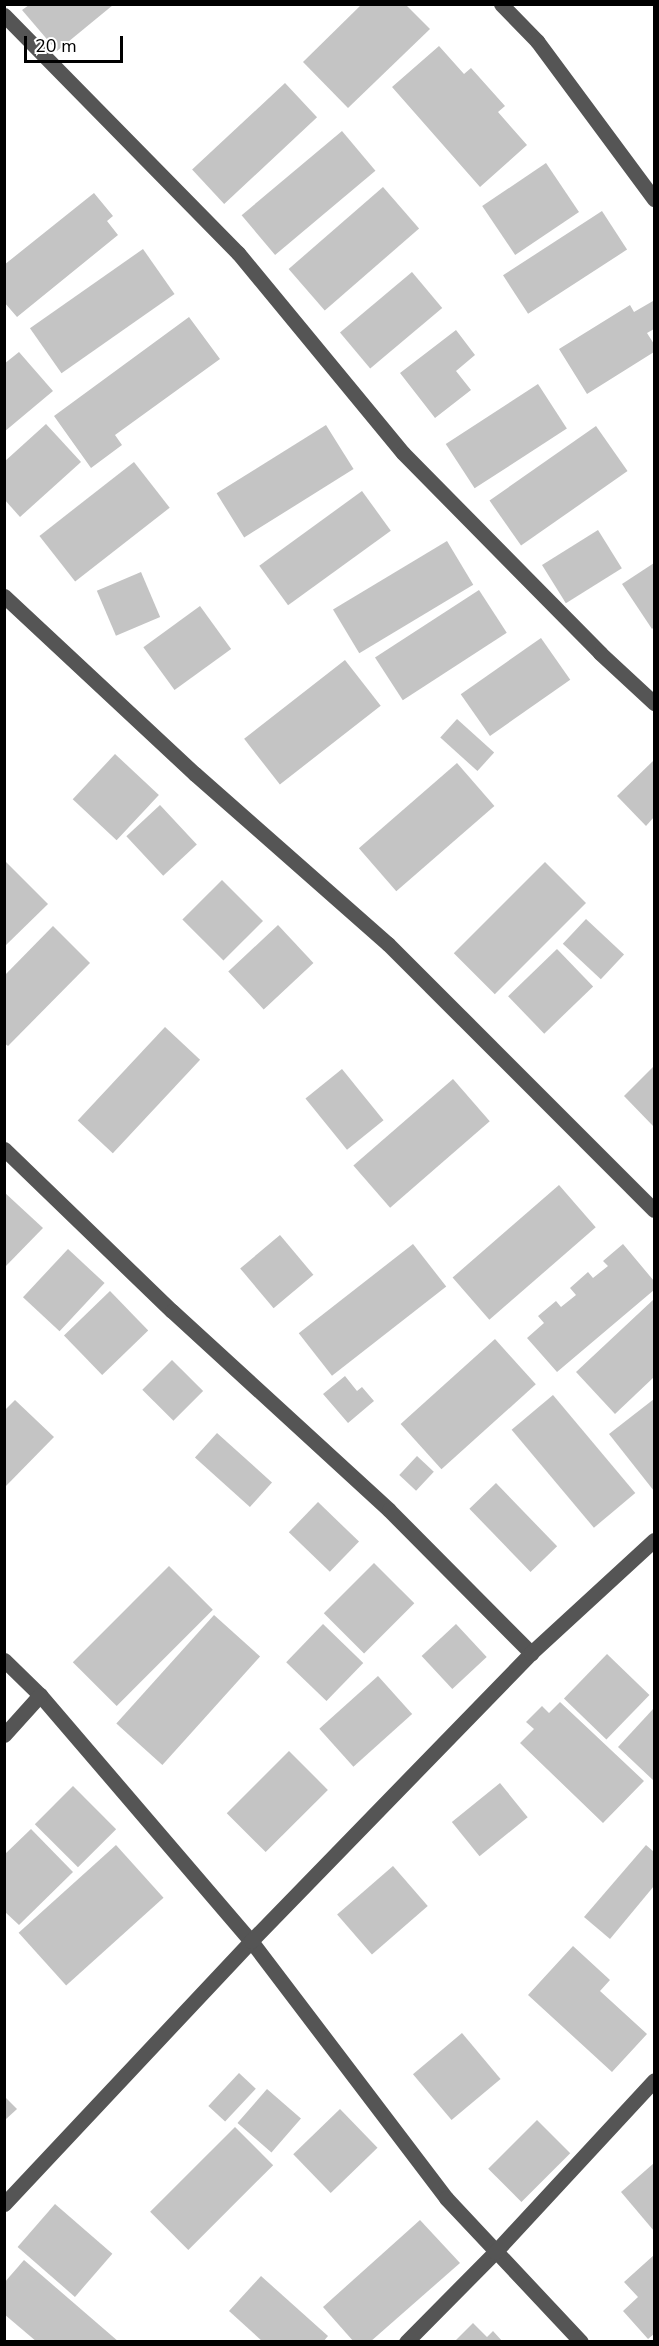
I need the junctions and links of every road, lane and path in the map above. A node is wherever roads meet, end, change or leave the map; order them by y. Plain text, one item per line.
1 (501, 4) edge
2 (4, 15) edge
3 (654, 199) edge
4 (4, 596) edge
5 (654, 703) edge
6 (4, 1149) edge
7 (654, 1210) edge
8 (654, 1540) edge
9 (531, 1653) junction
10 (4, 1660) edge
11 (40, 1695) junction
12 (4, 1735) edge
13 (251, 1941) junction
14 (654, 2080) edge
15 (4, 2204) edge
16 (495, 2252) junction
17 (406, 2342) edge
18 (581, 2342) edge

1 - 3 street
2 - 5 street
4 - 7 street
6 - 9 street
8 - 9 street
9 - 13 street
10 - 11 street
11 - 12 street
11 - 13 street
13 - 15 street
13 - 16 street
14 - 16 street
16 - 17 street
16 - 18 street

